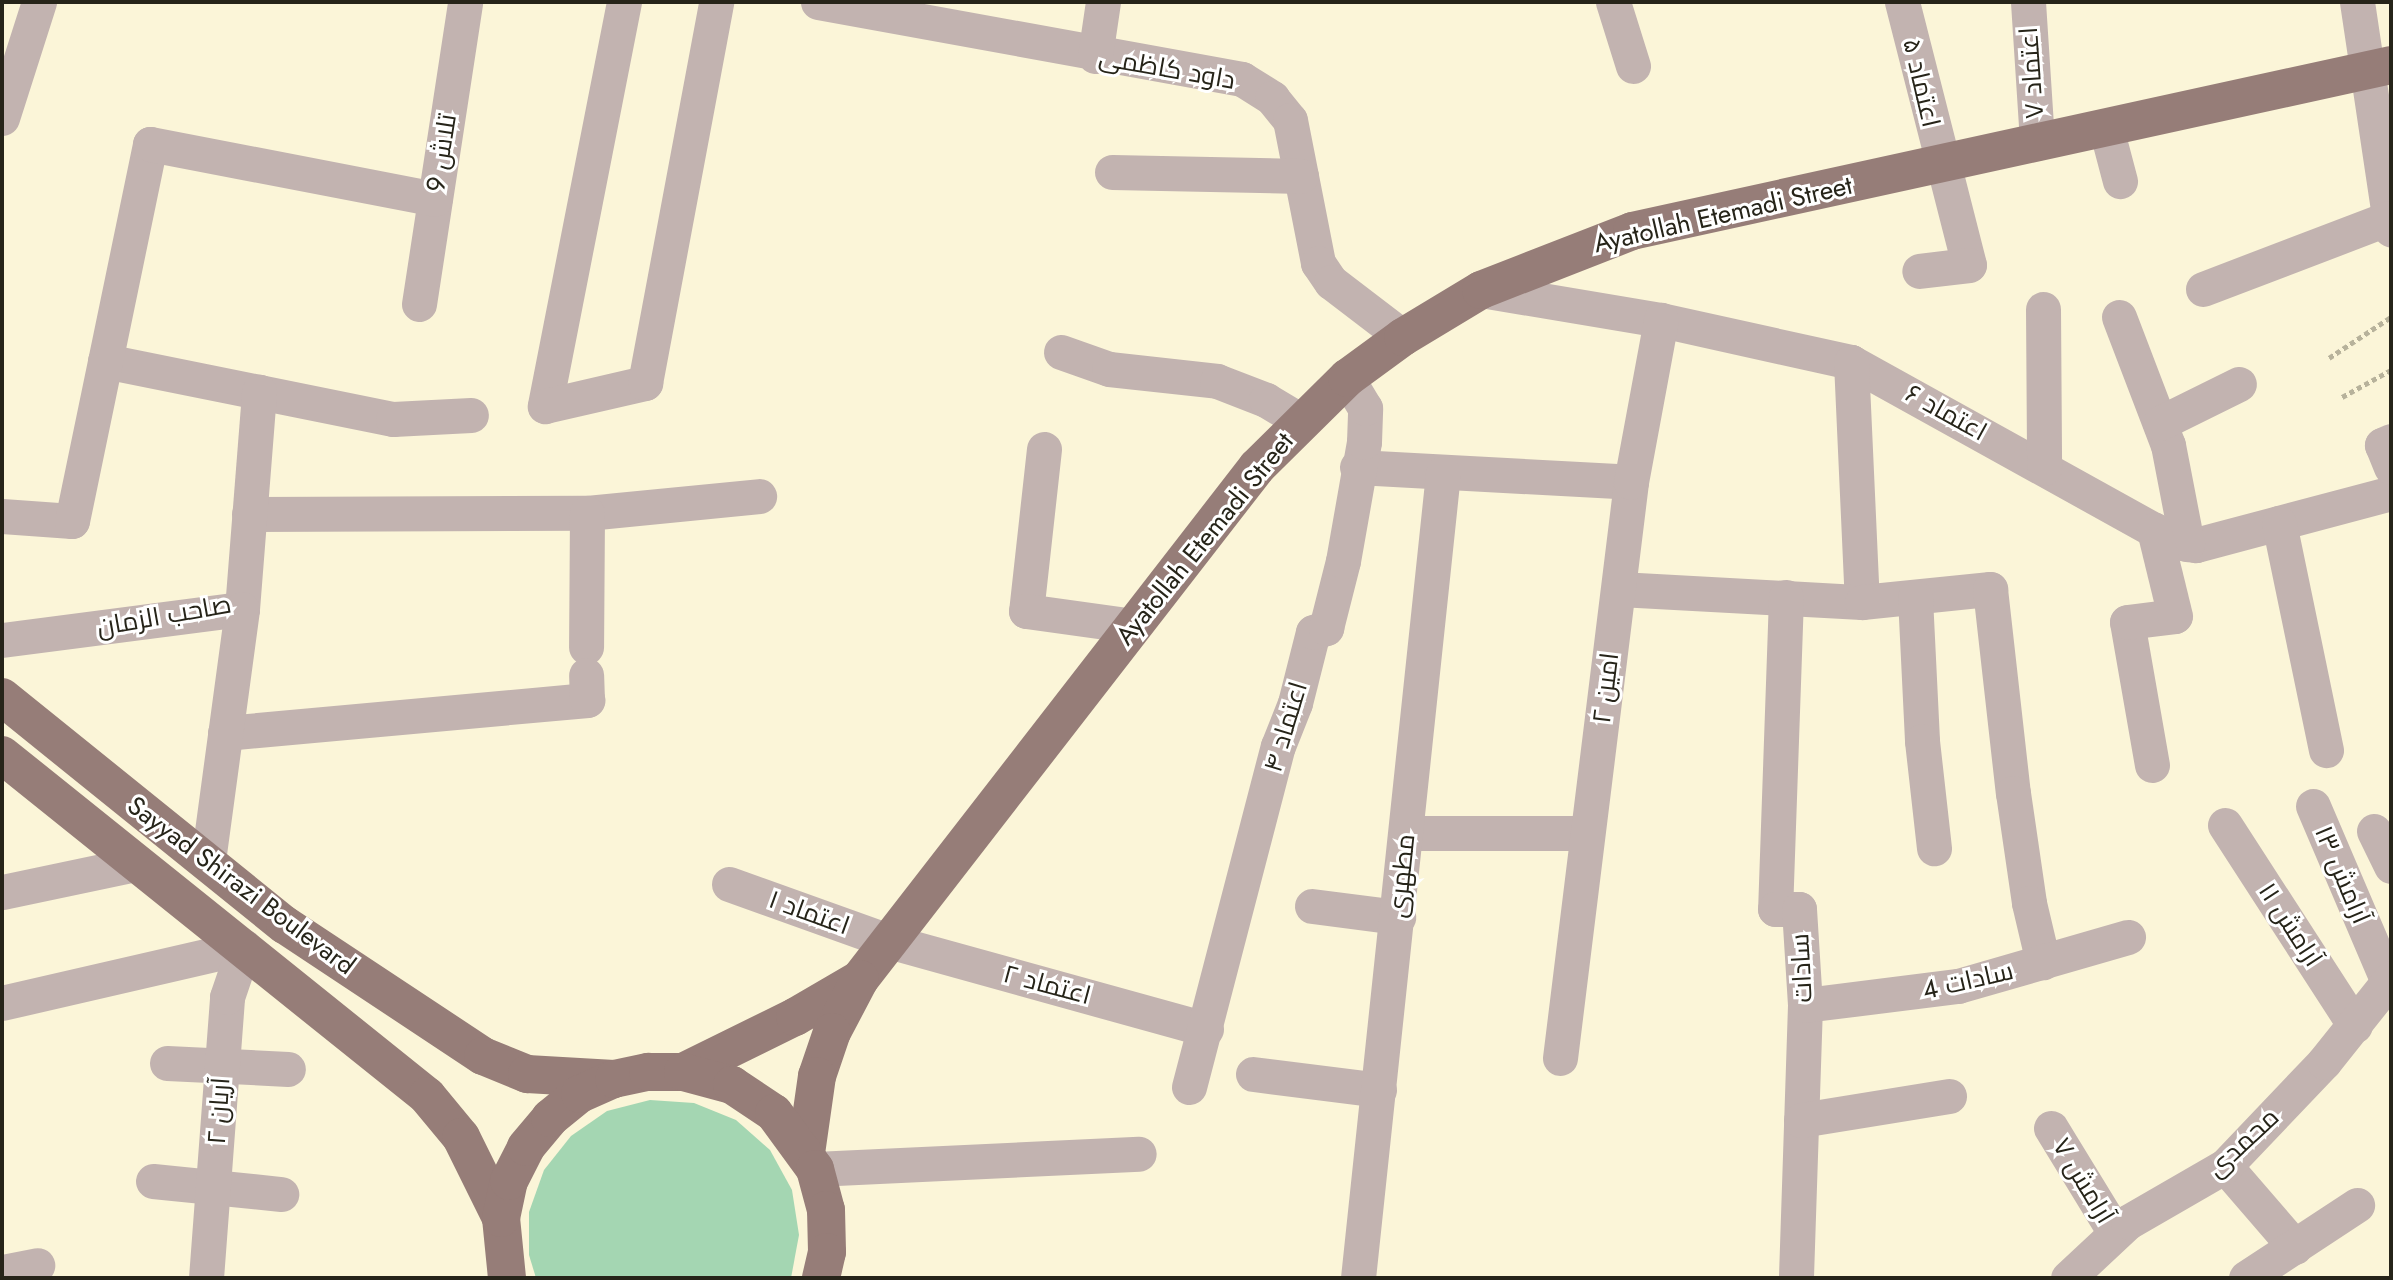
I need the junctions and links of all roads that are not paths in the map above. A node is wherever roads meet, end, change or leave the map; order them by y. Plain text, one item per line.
1 (39, 2) edge
2 (465, 2) edge
3 (624, 2) edge
4 (716, 2) edge
5 (818, 2) edge
6 (1103, 2) edge
7 (1613, 2) edge
8 (1902, 2) edge
9 (2028, 2) edge
10 (2357, 2) edge
11 (859, 6) edge
12 (1095, 56) junction
13 (1633, 66) dead end
14 (2378, 68) edge
15 (2, 118) edge
16 (2106, 128) junction
17 (2037, 143) junction
18 (1940, 164) junction
19 (1112, 172) dead end
20 (1301, 176) junction
21 (2120, 181) dead end
22 (435, 199) junction
23 (2390, 223) edge
24 (1919, 271) dead end
25 (2203, 289) dead end
26 (1481, 290) junction
27 (419, 304) dead end
28 (2043, 309) dead end
29 (2119, 317) dead end
30 (1661, 320) junction
31 (1403, 337) junction
32 (1061, 352) dead end
33 (105, 361) junction
34 (1851, 362) junction
35 (1347, 378) junction
36 (2239, 384) dead end
37 (259, 392) junction
38 (471, 415) dead end
39 (1301, 421) junction
40 (2160, 423) junction
41 (2391, 440) edge
42 (1044, 449) dead end
43 (1357, 467) junction
44 (2391, 467) edge
45 (2044, 468) junction
46 (1443, 473) junction
47 (1631, 482) junction
48 (2391, 493) edge
49 (759, 496) dead end
50 (587, 513) junction
51 (249, 514) junction
52 (2, 516) edge
53 (2279, 523) junction
54 (2154, 530) junction
55 (2187, 544) junction
56 (1619, 589) junction
57 (1786, 597) junction
58 (1915, 597) junction
59 (1862, 601) junction
60 (242, 608) junction
61 (1134, 626) junction
62 (2, 640) edge
63 (2, 697) edge
64 (225, 733) junction
65 (2326, 750) dead end
66 (2, 755) edge
67 (2152, 765) dead end
68 (2312, 806) dead end
69 (2225, 825) dead end
70 (2374, 831) dead end
71 (1407, 833) junction
72 (1587, 833) junction
73 (1934, 848) dead end
74 (208, 861) junction
75 (136, 864) junction
76 (2391, 866) edge
77 (729, 884) dead end
78 (2, 892) edge
79 (1312, 906) dead end
80 (1398, 917) junction
81 (2128, 937) dead end
82 (888, 942) junction
83 (244, 947) junction
84 (2043, 962) junction
85 (860, 979) junction
86 (2390, 980) edge
87 (2, 1003) edge
88 (1805, 1005) junction
89 (2355, 1026) junction
90 (1206, 1029) junction
91 (1560, 1058) dead end
92 (167, 1063) dead end
93 (222, 1068) junction
94 (288, 1069) dead end
95 (682, 1072) junction
96 (1253, 1074) dead end
97 (614, 1079) junction
98 (1189, 1087) dead end
99 (1379, 1090) junction
100 (1949, 1096) dead end
101 (1801, 1120) junction
102 (2051, 1128) dead end
103 (1139, 1154) dead end
104 (811, 1161) junction
105 (2225, 1166) junction
106 (153, 1181) dead end
107 (213, 1187) junction
108 (281, 1194) dead end
109 (2357, 1205) dead end
110 (501, 1218) junction
111 (2115, 1233) junction
112 (2295, 1247) junction
113 (37, 1265) dead end
114 (828, 1270) edge
115 (2, 1272) edge
116 (206, 1278) edge
117 (507, 1278) edge
118 (1358, 1278) edge
119 (1796, 1278) edge
120 (2068, 1278) edge
121 (2246, 1278) edge

1 - 15 street
2 - 22 street, تلاش 9
3 - 4 street
5 - 11 street, داود کاظمی
6 - 12 street
7 - 13 street
8 - 18 street, اعتماد ۵
9 - 17 street, اعتماد ۷
10 - 14 street
11 - 12 street, داود کاظمی
12 - 20 street, داود کاظمی
14 - 16 main road, Ayatollah Etemadi Street
14 - 23 street
16 - 17 main road, Ayatollah Etemadi Street
16 - 21 street
17 - 18 main road, Ayatollah Etemadi Street
18 - 24 street, اعتماد ۵
18 - 26 main road, Ayatollah Etemadi Street
19 - 20 street
20 - 31 street, داود کاظمی
22 - 27 street, تلاش 9
22 - 33 street
23 - 25 street
26 - 30 street, اعتماد ۶
26 - 31 main road, Ayatollah Etemadi Street
28 - 45 street
29 - 40 street
30 - 34 street, اعتماد ۶
30 - 47 street, امین ۲
31 - 35 main road, Ayatollah Etemadi Street
32 - 39 street
33 - 37 street
33 - 52 street
34 - 45 street, اعتماد ۶
34 - 59 street
35 - 39 main road, Ayatollah Etemadi Street
35 - 43 street, اعتماد ۴
36 - 40 street
37 - 38 street
37 - 51 street, صاحب الزمان
39 - 61 main road, Ayatollah Etemadi Street
40 - 55 street
41 - 44 street
42 - 61 street
43 - 46 street
43 - 90 street, اعتماد ۴
45 - 54 street, اعتماد ۶
46 - 47 street
46 - 71 street, مطهری
47 - 56 street, امین ۲
48 - 53 street
49 - 50 street
50 - 51 street
50 - 64 street
51 - 60 street, صاحب الزمان
53 - 55 street
53 - 65 street
54 - 55 street, اعتماد ۶
54 - 67 street
56 - 57 street
56 - 72 street, امین ۲
57 - 59 street
57 - 88 street, سادات
58 - 59 street
58 - 73 street
58 - 84 street
60 - 62 street, صاحب الزمان
60 - 64 street
61 - 82 main road, Ayatollah Etemadi Street
63 - 74 main road, Sayyad Shirazi Boulevard
64 - 74 street
66 - 75 main road, Sayyad Shirazi Boulevard
68 - 86 street, آرامش ۱۳
69 - 89 street, آرامش ۱۱
70 - 76 street
71 - 72 street
71 - 80 street, مطهری
72 - 91 street, امین ۲
74 - 97 main road, Sayyad Shirazi Boulevard
75 - 78 street
75 - 83 main road, Sayyad Shirazi Boulevard
77 - 82 street, اعتماد ۱
79 - 80 street
80 - 99 street, مطهری
81 - 84 street, سادات 4
82 - 85 main road, Ayatollah Etemadi Street
82 - 90 street, اعتماد ۲
83 - 87 street
83 - 93 street, آریان ۲
83 - 110 main road, Sayyad Shirazi Boulevard
84 - 88 street, سادات 4
85 - 95 main road
85 - 104 main road
86 - 89 street, محمدی
88 - 101 street, سادات
89 - 105 street, محمدی
90 - 98 street, اعتماد ۴
92 - 93 street
93 - 94 street
93 - 107 street, آریان ۲
95 - 97 main road
95 - 104 main road
96 - 99 street
97 - 110 main road
99 - 118 street, مطهری
100 - 101 street
101 - 119 street, سادات
102 - 111 street, آرامش ۷
103 - 104 street
104 - 114 main road
105 - 111 street, محمدی
105 - 112 street
106 - 107 street
107 - 108 street
107 - 116 street, آریان ۲
109 - 112 street
110 - 117 main road
111 - 120 street, محمدی
112 - 121 street
113 - 115 street

